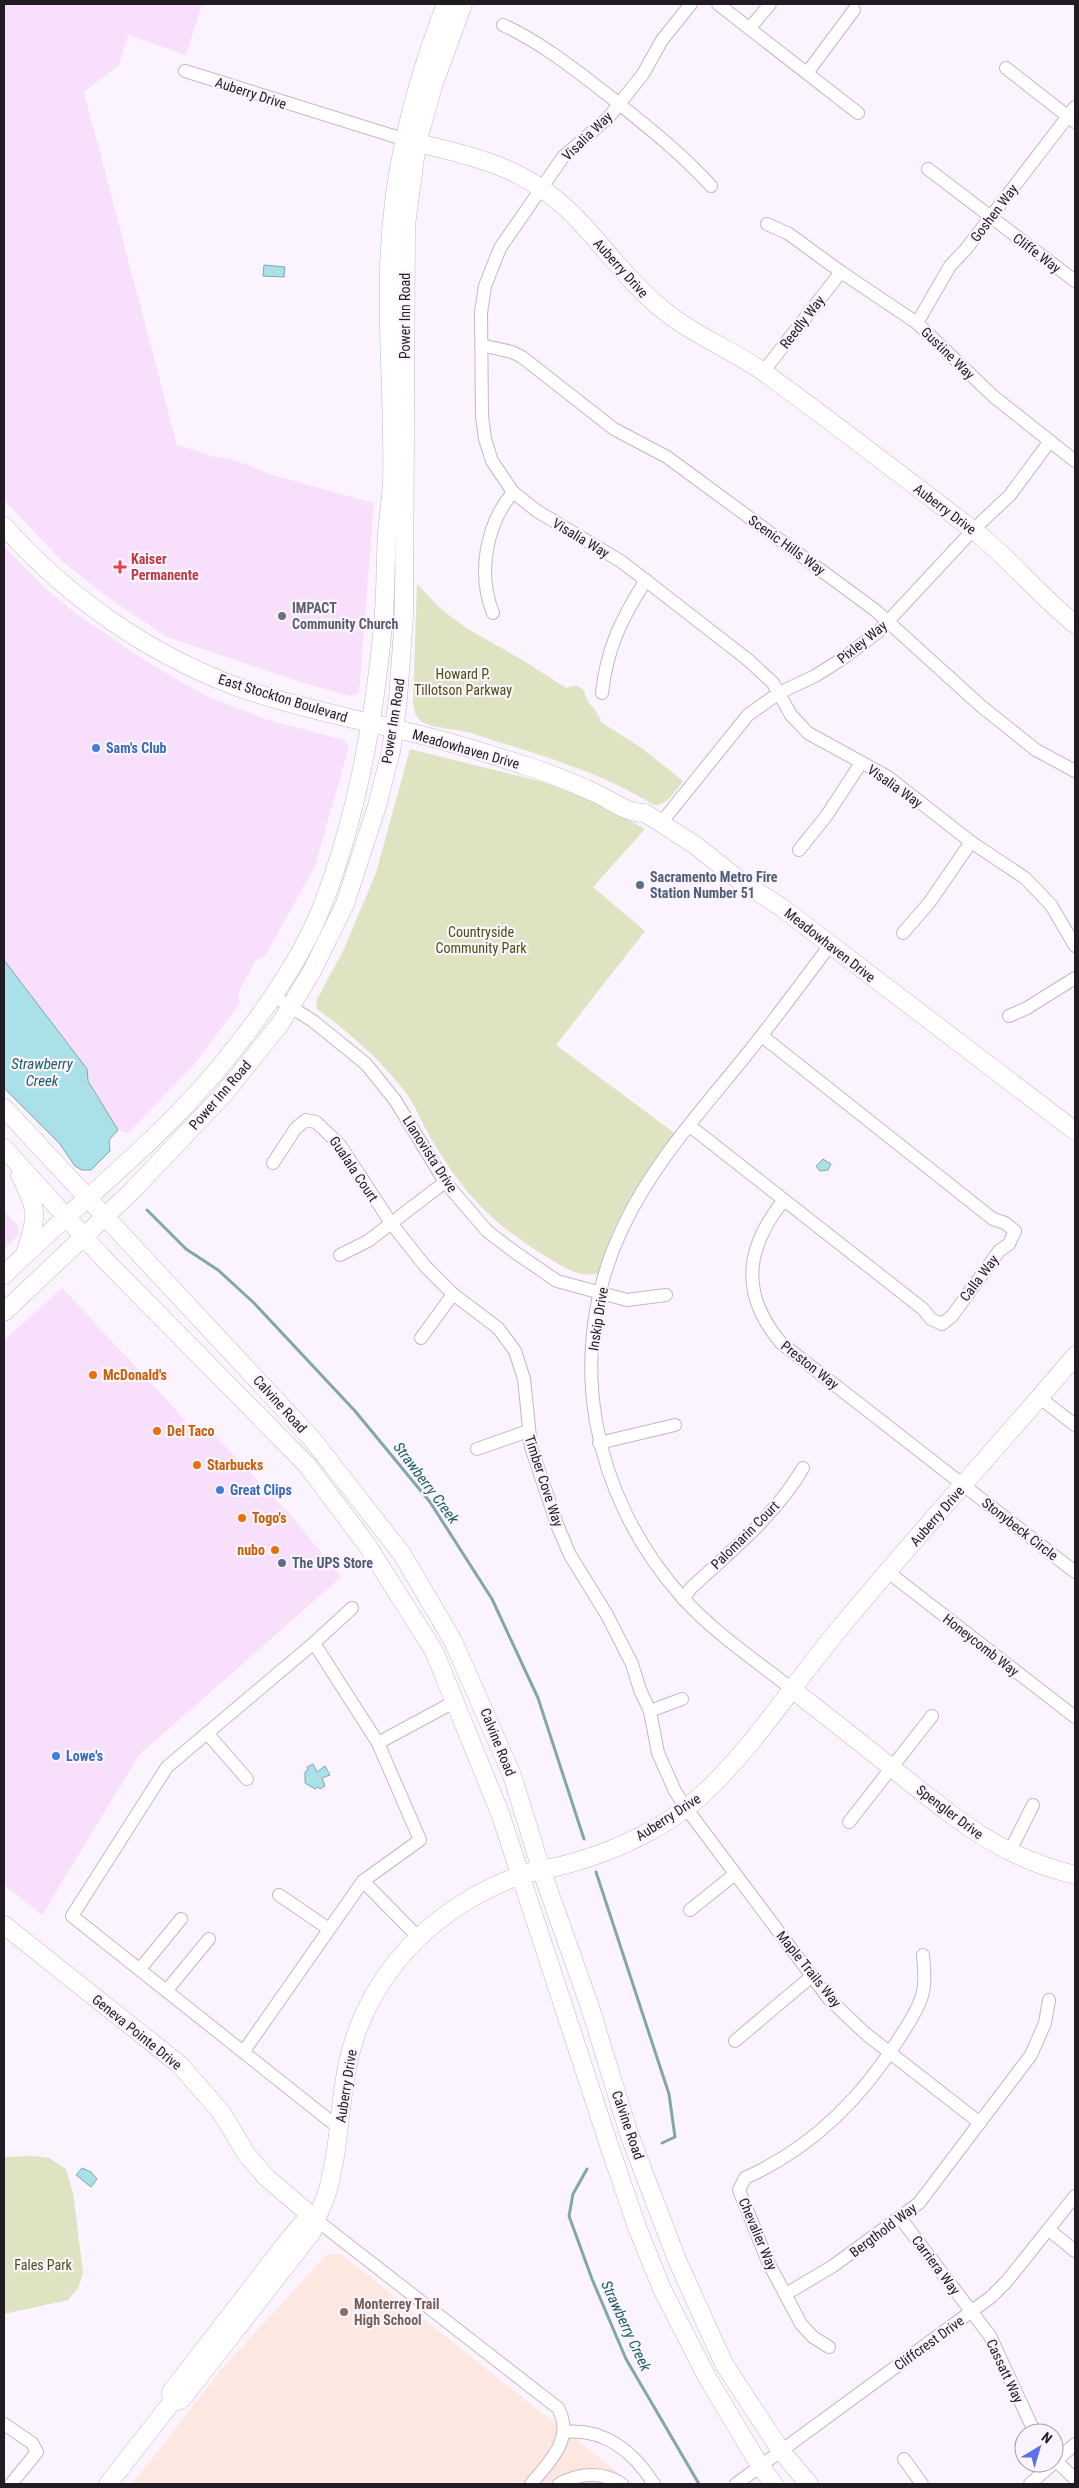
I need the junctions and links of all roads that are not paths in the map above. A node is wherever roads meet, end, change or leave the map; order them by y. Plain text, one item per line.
1 (446, 4) edge
2 (463, 4) edge
3 (692, 4) edge
4 (718, 4) edge
5 (770, 4) edge
6 (854, 10) dead end
7 (503, 25) dead end
8 (750, 28) junction
9 (1006, 68) dead end
10 (186, 72) dead end
11 (807, 73) junction
12 (619, 104) junction
13 (858, 113) dead end
14 (1073, 115) edge
15 (410, 141) junction
16 (928, 169) dead end
17 (711, 186) dead end
18 (542, 188) junction
19 (990, 218) junction
20 (767, 224) dead end
21 (840, 272) junction
22 (1075, 281) edge
23 (918, 323) junction
24 (481, 345) junction
25 (763, 372) junction
26 (1050, 441) junction
27 (1075, 461) edge
28 (513, 492) junction
29 (4, 526) edge
30 (973, 530) junction
31 (646, 580) junction
32 (492, 613) dead end
33 (889, 620) junction
34 (1075, 624) edge
35 (602, 693) dead end
36 (778, 693) junction
37 (371, 723) junction
38 (395, 729) junction
39 (861, 762) junction
40 (1075, 772) edge
41 (662, 823) junction
42 (971, 842) junction
43 (799, 850) dead end
44 (903, 933) dead end
45 (830, 945) junction
46 (1075, 946) edge
47 (1075, 978) edge
48 (272, 995) junction
49 (290, 1007) junction
50 (1009, 1016) dead end
51 (762, 1036) junction
52 (4, 1108) edge
53 (690, 1126) junction
54 (1075, 1131) edge
55 (6, 1150) edge
56 (273, 1163) dead end
57 (445, 1182) junction
58 (88, 1199) junction
59 (783, 1201) junction
60 (106, 1217) junction
61 (68, 1218) junction
62 (391, 1223) junction
63 (85, 1237) junction
64 (340, 1254) dead end
65 (25, 1255) junction
66 (4, 1275) edge
67 (601, 1293) junction
68 (453, 1294) junction
69 (666, 1295) dead end
70 (4, 1312) edge
71 (421, 1338) dead end
72 (1075, 1356) edge
73 (1040, 1398) junction
74 (1075, 1425) edge
75 (675, 1426) dead end
76 (528, 1431) junction
77 (599, 1443) junction
78 (477, 1449) dead end
79 (803, 1468) dead end
80 (964, 1485) junction
81 (888, 1572) junction
82 (1075, 1572) edge
83 (683, 1598) junction
84 (352, 1608) dead end
85 (314, 1643) junction
86 (792, 1688) junction
87 (682, 1699) dead end
88 (454, 1702) junction
89 (650, 1711) junction
90 (932, 1716) dead end
91 (1075, 1717) edge
92 (207, 1733) junction
93 (378, 1743) junction
94 (892, 1768) junction
95 (247, 1779) dead end
96 (1033, 1805) dead end
97 (686, 1808) junction
98 (849, 1822) dead end
99 (1009, 1853) junction
100 (541, 1869) junction
101 (735, 1874) junction
102 (1075, 1875) edge
103 (519, 1876) junction
104 (363, 1881) junction
105 (279, 1895) dead end
106 (690, 1910) dead end
107 (181, 1919) dead end
108 (4, 1925) edge
109 (329, 1929) junction
110 (418, 1937) junction
111 (209, 1939) dead end
112 (923, 1955) dead end
113 (140, 1969) junction
114 (812, 1976) junction
115 (167, 1990) junction
116 (1049, 2000) dead end
117 (735, 2041) dead end
118 (244, 2051) junction
119 (890, 2053) junction
120 (980, 2123) junction
121 (340, 2128) junction
122 (1075, 2196) edge
123 (315, 2219) junction
124 (901, 2219) junction
125 (1049, 2230) junction
126 (1075, 2251) edge
127 (786, 2294) junction
128 (971, 2312) junction
129 (829, 2346) dead end
130 (1030, 2423) edge
131 (4, 2424) edge
132 (564, 2432) junction
133 (1075, 2444) edge
134 (781, 2451) junction
135 (1064, 2453) edge
136 (904, 2459) dead end
137 (760, 2466) junction
138 (1064, 2469) edge
139 (1041, 2473) edge
140 (1075, 2479) edge
141 (739, 2481) edge
142 (13, 2484) edge
143 (108, 2484) edge
144 (531, 2484) edge
145 (559, 2484) edge
146 (622, 2484) edge
147 (654, 2484) edge
148 (730, 2484) edge
149 (774, 2484) edge
150 (808, 2484) edge
151 (922, 2484) edge
152 (1030, 2484) edge

1 - 15 main road, Power Inn Road
2 - 15 main road, Power Inn Road
3 - 12 street, Visalia Way
4 - 8 street
5 - 8 street
6 - 11 street
7 - 12 street
8 - 11 street
9 - 14 street
10 - 15 street, Auberry Drive
11 - 13 street
12 - 17 street
12 - 18 street, Visalia Way
14 - 19 street, Goshen Way
15 - 18 main road, Auberry Drive
15 - 37 main road, Power Inn Road
15 - 38 main road, Power Inn Road
16 - 19 street, Cliffe Way
18 - 24 street, Visalia Way
18 - 25 main road, Auberry Drive
19 - 22 street, Cliffe Way
19 - 23 street, Goshen Way
20 - 21 street, Gustine Way
21 - 23 street, Gustine Way
21 - 25 street, Reedly Way
23 - 26 street, Gustine Way
24 - 28 street, Visalia Way
24 - 33 street, Scenic Hills Way
25 - 30 main road, Auberry Drive
26 - 27 street, Gustine Way
26 - 30 street, Pixley Way
28 - 31 street, Visalia Way
28 - 32 street
29 - 37 main road, East Stockton Boulevard
30 - 33 street, Pixley Way
30 - 34 main road, Auberry Drive
31 - 35 street
31 - 36 street, Visalia Way
33 - 36 street, Pixley Way
33 - 40 street, Scenic Hills Way
36 - 39 street, Visalia Way
36 - 41 street, Pixley Way
37 - 38 main road, Meadowhaven Drive
37 - 48 main road, Power Inn Road
38 - 41 main road, Meadowhaven Drive
38 - 49 main road, Power Inn Road
39 - 42 street, Visalia Way
39 - 43 street
41 - 45 main road, Meadowhaven Drive
42 - 44 street
42 - 46 street, Visalia Way
45 - 51 street, Inskip Drive
45 - 54 main road, Meadowhaven Drive
47 - 50 street
48 - 49 street, Llanovista Drive
48 - 58 main road, Power Inn Road
49 - 57 street, Llanovista Drive
49 - 60 main road, Power Inn Road
51 - 53 street, Inskip Drive
51 - 59 street, Calla Way
52 - 58 main road, Calvine Road
53 - 59 street, Calla Way
53 - 67 street, Inskip Drive
55 - 61 main road, Calvine Road
55 - 65 main road
56 - 62 street, Gualala Court
57 - 62 street
57 - 67 street, Llanovista Drive
58 - 60 main road, Calvine Road
58 - 61 main road, Power Inn Road
59 - 80 street, Preston Way
60 - 63 main road, Power Inn Road
60 - 100 main road, Calvine Road
61 - 63 main road, Calvine Road
61 - 65 main road, Power Inn Road
62 - 64 street
62 - 68 street, Timber Cove Way
63 - 70 main road, Power Inn Road
63 - 88 main road, Calvine Road
65 - 66 main road, Power Inn Road
67 - 69 street, Llanovista Drive
67 - 77 street, Inskip Drive
68 - 71 street
68 - 76 street, Timber Cove Way
72 - 73 main road, Auberry Drive
73 - 74 street
73 - 80 main road, Auberry Drive
75 - 77 street
76 - 78 street
76 - 89 street, Timber Cove Way
77 - 83 street, Inskip Drive
79 - 83 street, Palomarin Court
80 - 81 main road, Auberry Drive
80 - 82 street, Stonybeck Circle
81 - 86 main road, Auberry Drive
81 - 91 street, Honeycomb Way
83 - 86 street, Inskip Drive
84 - 85 street
85 - 92 street
85 - 93 street
86 - 94 main road, Spengler Drive
86 - 97 main road, Auberry Drive
87 - 89 street
88 - 93 street
88 - 103 main road, Calvine Road
89 - 97 street, Timber Cove Way
90 - 94 street
92 - 95 street
92 - 113 street
93 - 104 street
94 - 98 street
94 - 99 main road, Spengler Drive
96 - 99 street
97 - 100 main road, Auberry Drive
97 - 101 street, Maple Trails Way
99 - 102 main road, Spengler Drive
100 - 103 main road, Auberry Drive
100 - 134 main road, Calvine Road
101 - 106 street
101 - 114 street, Maple Trails Way
103 - 110 main road, Auberry Drive
103 - 137 main road, Calvine Road
104 - 109 street
104 - 110 street
105 - 109 street
107 - 113 street
108 - 123 main road, Geneva Pointe Drive
109 - 118 street
110 - 121 main road, Auberry Drive
111 - 115 street
112 - 119 street
113 - 115 street
114 - 117 street
114 - 119 street, Maple Trails Way
115 - 118 street
116 - 120 street, Bergthold Way
118 - 121 street
119 - 120 street, Maple Trails Way
119 - 127 street, Chevalier Way
120 - 124 street, Bergthold Way
121 - 123 main road, Auberry Drive
122 - 125 street, Cliffcrest Drive
123 - 132 street
123 - 143 main road, Auberry Drive
124 - 127 street, Bergthold Way
124 - 128 street, Carriera Way
125 - 126 street
125 - 128 street, Cliffcrest Drive
127 - 129 street, Chevalier Way
128 - 130 street, Cassatt Way
128 - 134 street, Cliffcrest Drive
131 - 142 street
132 - 144 street
132 - 147 street
133 - 135 street
134 - 137 street, Cliffcrest Drive
134 - 150 main road, Calvine Road
136 - 151 street
137 - 141 street, Cliffcrest Drive
137 - 149 main road, Calvine Road
138 - 140 street
139 - 152 street
141 - 148 street, Cliffcrest Drive
145 - 146 street

